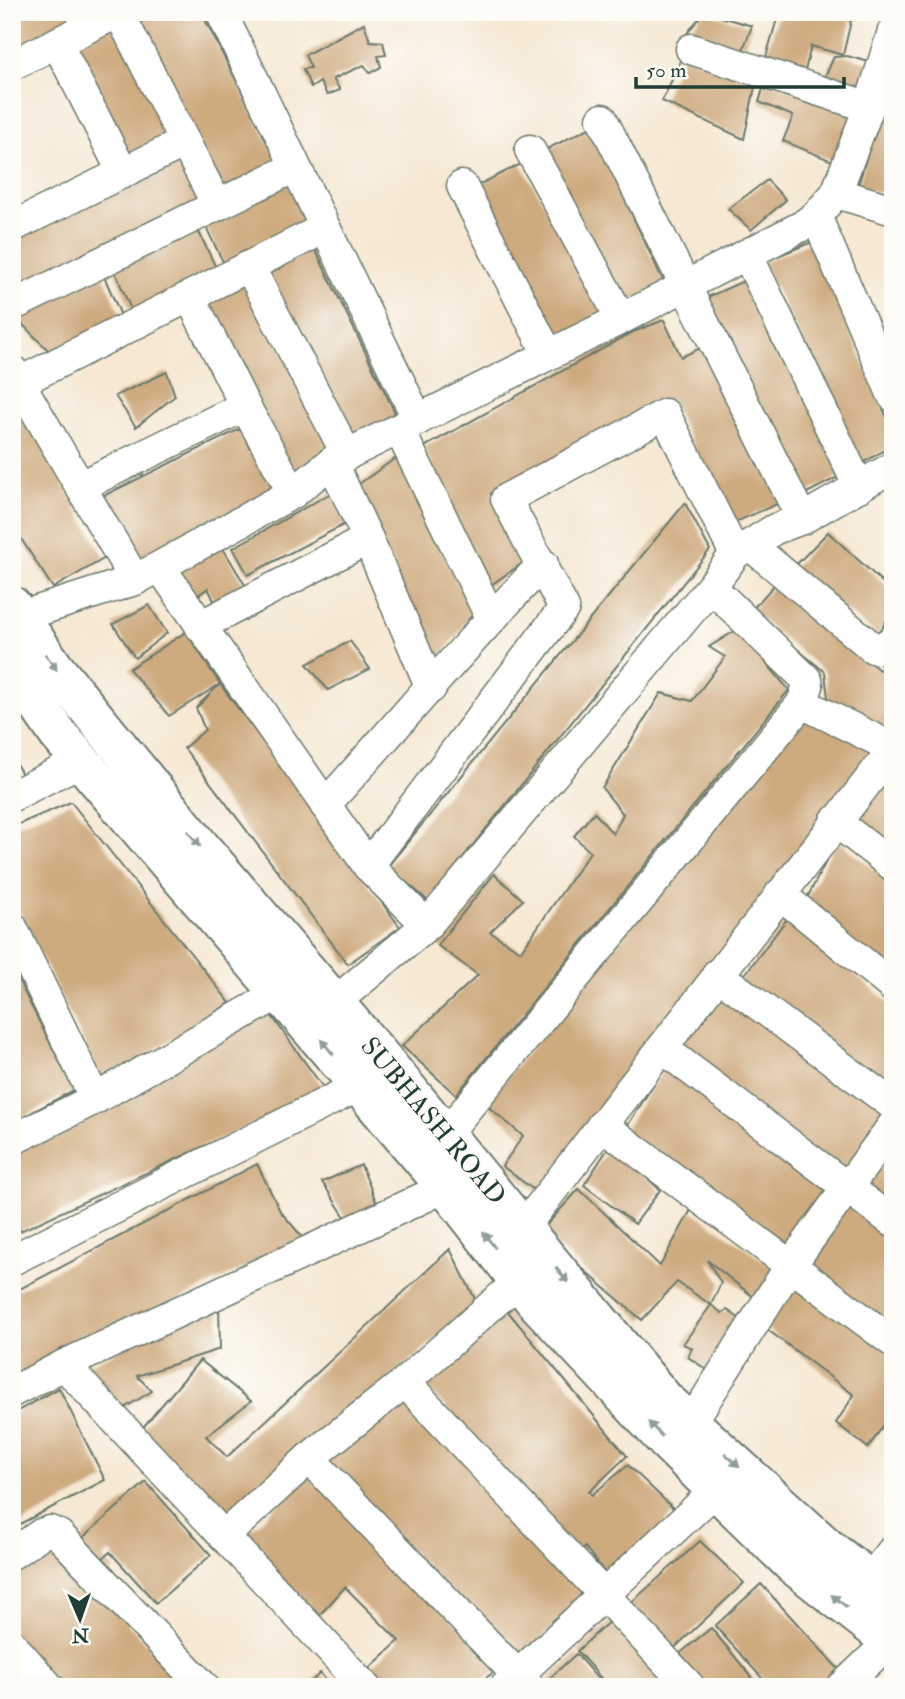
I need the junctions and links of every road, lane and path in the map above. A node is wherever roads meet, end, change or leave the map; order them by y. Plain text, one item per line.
1 (119, 12) edge
2 (221, 12) edge
3 (893, 31) edge
4 (57, 43) junction
5 (691, 49) dead end
6 (12, 65) edge
7 (869, 107) junction
8 (601, 119) dead end
9 (185, 142) junction
10 (530, 150) dead end
11 (295, 167) junction
12 (123, 173) junction
13 (462, 186) dead end
14 (836, 192) junction
15 (216, 205) junction
16 (893, 210) edge
17 (816, 216) junction
18 (12, 227) edge
19 (325, 229) junction
20 (747, 254) junction
21 (249, 266) junction
22 (684, 286) junction
23 (190, 297) junction
24 (12, 306) edge
25 (621, 319) junction
26 (548, 355) junction
27 (16, 376) edge
28 (893, 396) edge
29 (245, 406) junction
30 (408, 425) junction
31 (339, 459) junction
32 (893, 467) edge
33 (80, 486) junction
34 (859, 487) junction
35 (293, 493) junction
36 (802, 519) junction
37 (368, 540) junction
38 (743, 550) junction
39 (543, 564) junction
40 (148, 574) junction
41 (711, 587) junction
42 (14, 613) edge
43 (491, 618) junction
44 (200, 626) junction
45 (893, 640) edge
46 (12, 667) edge
47 (431, 688) junction
48 (802, 703) junction
49 (893, 749) edge
50 (81, 761) junction
51 (12, 796) edge
52 (325, 805) junction
53 (835, 821) junction
54 (368, 866) junction
55 (893, 866) edge
56 (780, 894) junction
57 (427, 925) junction
58 (12, 927) edge
59 (717, 974) junction
60 (893, 987) edge
61 (280, 993) junction
62 (334, 1003) junction
63 (662, 1048) junction
64 (359, 1086) junction
65 (95, 1100) junction
66 (893, 1105) edge
67 (602, 1125) junction
68 (893, 1125) edge
69 (445, 1135) junction
70 (12, 1140) edge
71 (446, 1187) junction
72 (848, 1188) junction
73 (893, 1222) edge
74 (523, 1228) junction
75 (12, 1260) edge
76 (790, 1266) junction
77 (520, 1280) junction
78 (893, 1342) edge
79 (64, 1365) junction
80 (405, 1382) junction
81 (12, 1392) edge
82 (691, 1423) junction
83 (309, 1458) junction
84 (716, 1490) junction
85 (224, 1536) junction
86 (893, 1550) edge
87 (12, 1554) edge
88 (881, 1589) edge
89 (605, 1594) junction
90 (891, 1642) edge
91 (12, 1645) edge
92 (517, 1683) edge
93 (49, 1687) edge
94 (204, 1687) edge
95 (365, 1687) edge
96 (690, 1687) edge
97 (842, 1687) edge

1 - 4 street
1 - 9 street
2 - 11 street
3 - 7 street
4 - 6 street
4 - 12 street
5 - 7 street
7 - 14 street
8 - 22 street
9 - 12 street
9 - 15 street
10 - 25 street
11 - 15 street
11 - 19 street
12 - 18 street
13 - 26 street
14 - 16 street
14 - 17 street
15 - 24 street
17 - 20 street
17 - 28 street
19 - 21 street
19 - 30 street
20 - 22 street
20 - 34 street
21 - 23 street
21 - 31 street
22 - 25 street
22 - 36 street
23 - 27 street
23 - 29 street
25 - 26 street
26 - 30 street
27 - 33 street
29 - 33 street
29 - 35 street
30 - 31 street
30 - 43 street
31 - 35 street
31 - 37 street
32 - 34 street
33 - 40 street
34 - 36 street
35 - 40 street
36 - 38 street
37 - 44 street
37 - 47 street
38 - 39 street
38 - 41 street
38 - 45 street
39 - 43 street
39 - 54 street
40 - 42 street
40 - 44 street
41 - 48 street
41 - 57 street
42 -> 62 street, SUBHASH ROAD
43 - 47 street
44 - 52 street
46 - 50 street, SUBHASH ROAD
47 - 52 street
48 - 49 street
48 - 69 street
49 - 53 street
50 - 51 street
50 - 61 street, SUBHASH ROAD
52 - 54 street
53 - 55 street
53 - 56 street
54 - 57 street
56 - 59 street
56 - 60 street
57 - 62 street
58 - 65 street
59 - 63 street
59 - 66 street
64 -> 61 street, SUBHASH ROAD
61 - 65 street
62 - 69 street, SUBHASH ROAD
63 - 67 street
63 - 72 street
64 - 71 street, SUBHASH ROAD
64 - 75 street
65 - 70 street
67 - 74 street
67 - 76 street
68 - 72 street
69 - 74 street, SUBHASH ROAD
77 -> 71 street, SUBHASH ROAD
71 - 79 street
72 - 73 street
72 - 76 street
74 -> 82 street, SUBHASH ROAD
76 - 78 street
76 - 82 street
77 - 80 street
84 -> 77 street, SUBHASH ROAD
79 - 81 street
79 - 85 street
80 - 83 street
80 - 89 street
82 -> 88 street, SUBHASH ROAD
83 - 85 street
83 - 92 street
84 - 89 street
90 -> 84 street, SUBHASH ROAD
85 - 95 street
86 - 88 street
87 - 94 street
89 - 92 street
89 - 96 street
90 - 97 street
91 - 93 street

